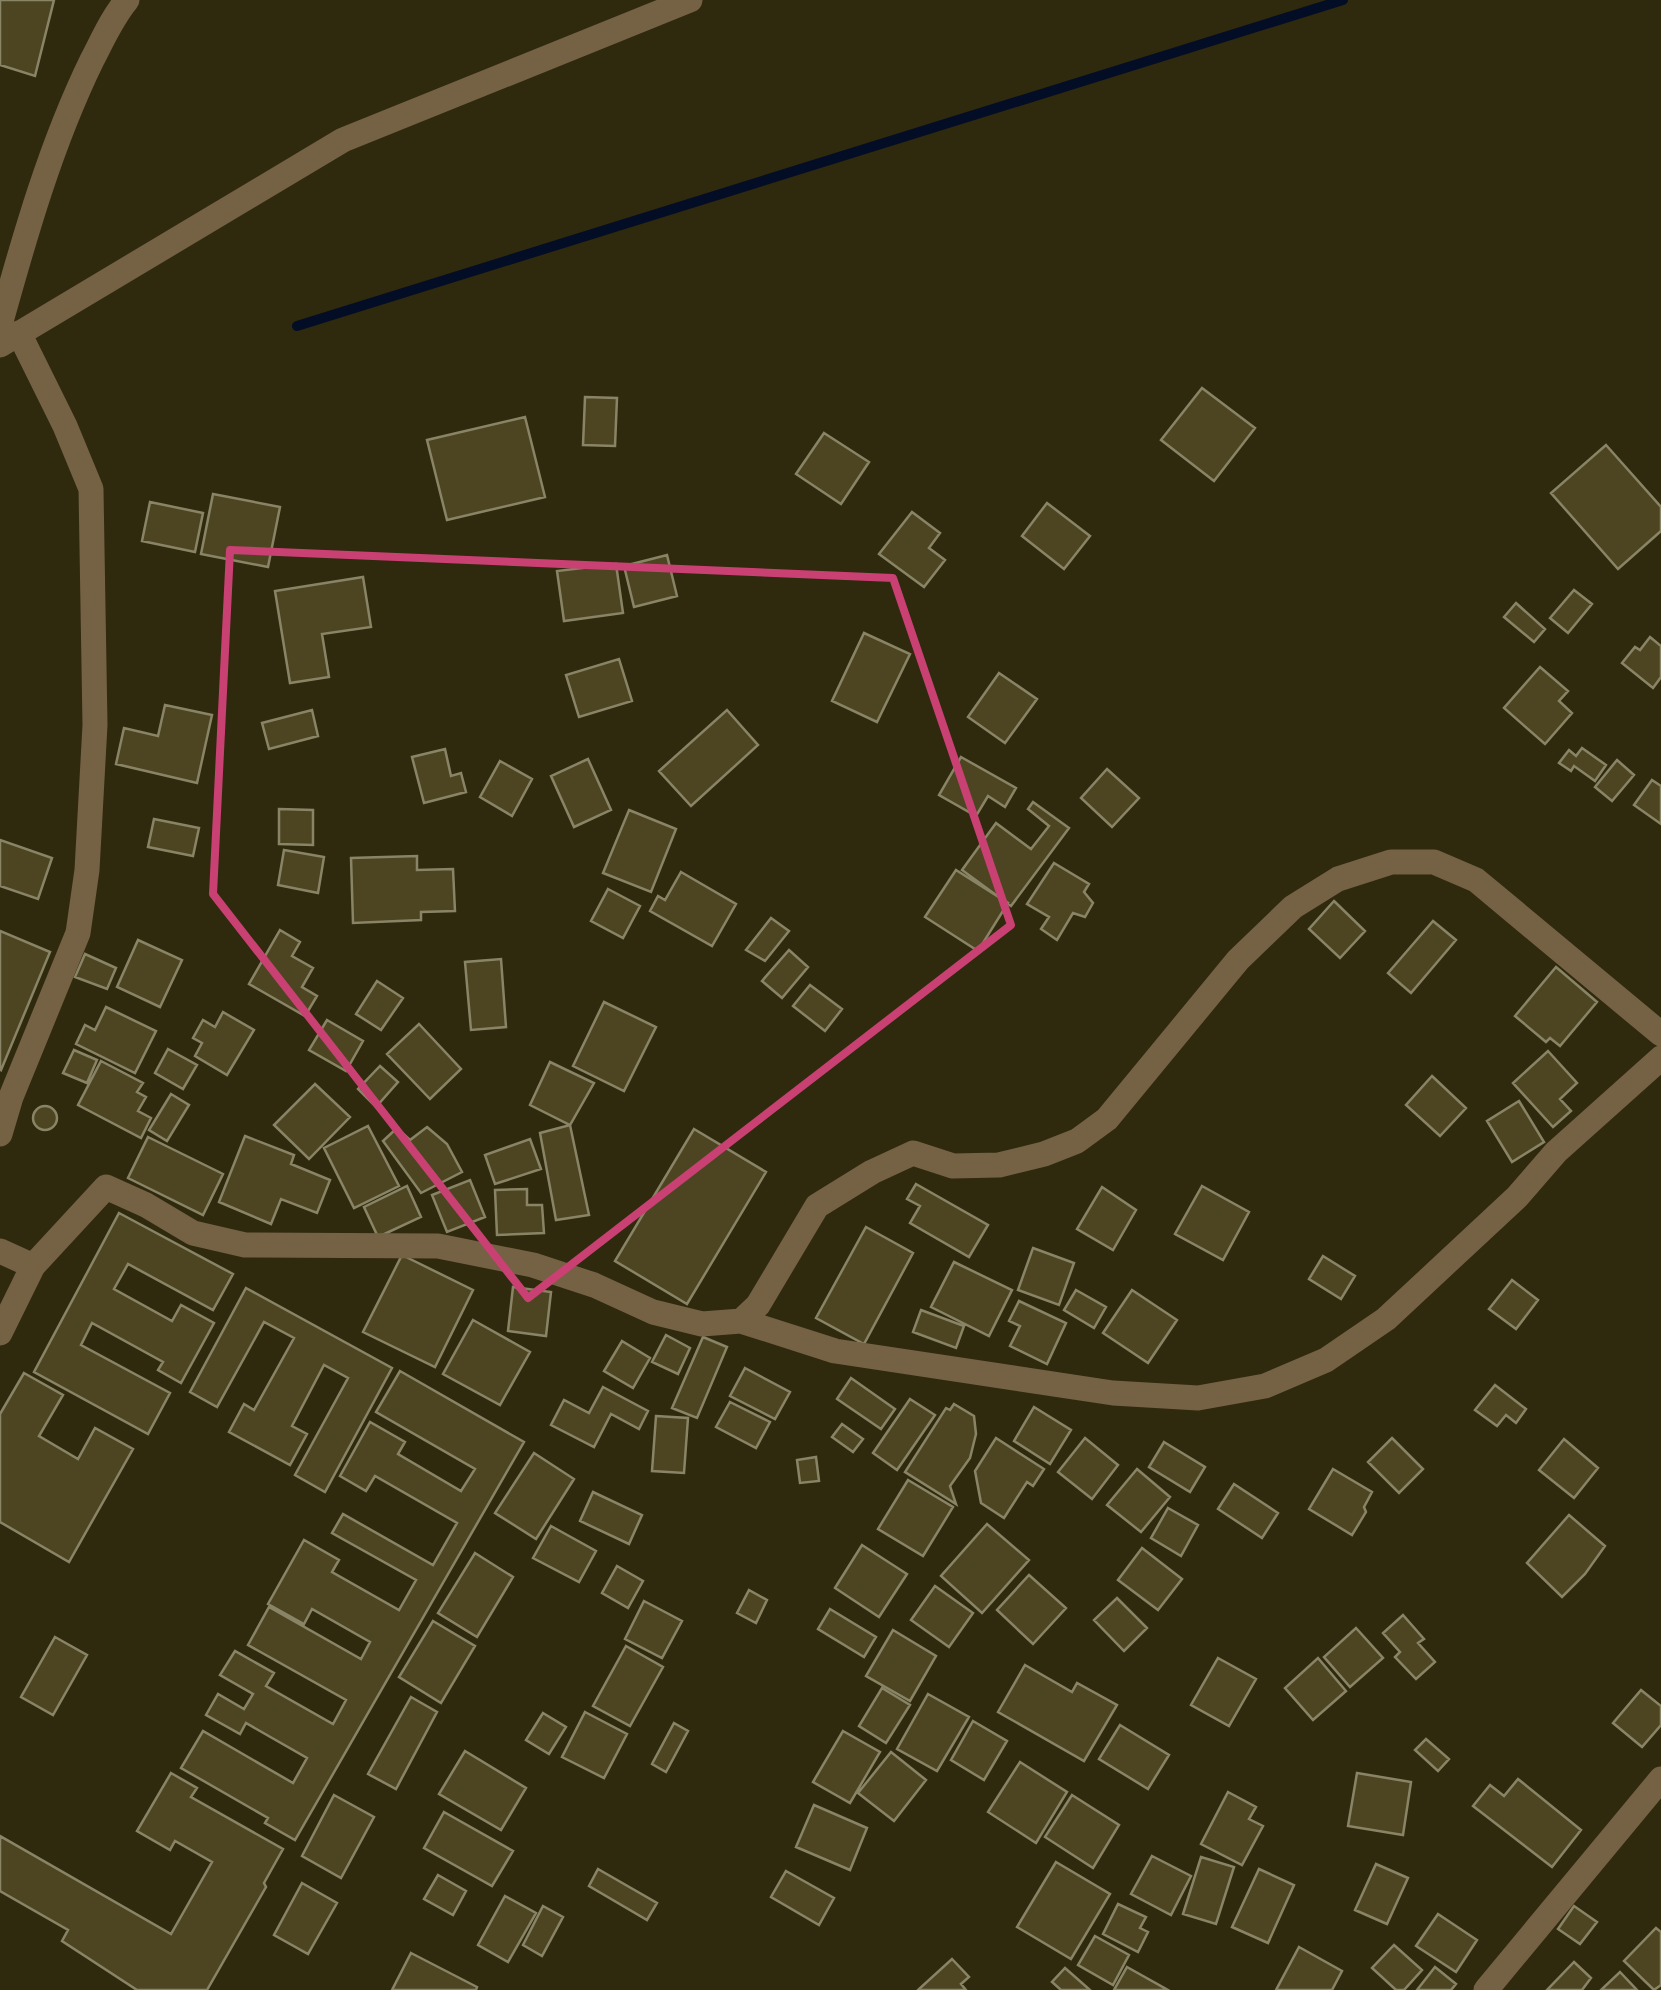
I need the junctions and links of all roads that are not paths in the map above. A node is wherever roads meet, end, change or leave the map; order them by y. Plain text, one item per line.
1 (128, 0) edge
2 (674, 3) edge
3 (6, 334) edge
4 (1661, 1034) edge
5 (1661, 1058) edge
6 (0, 1134) edge
7 (0, 1251) edge
8 (34, 1266) junction
9 (740, 1321) junction
10 (0, 1333) edge
11 (1661, 1779) edge
12 (1486, 1990) edge

1 - 3 street
2 - 3 street
3 - 6 street
4 - 9 street
5 - 9 street
7 - 8 street
8 - 9 street
8 - 10 street
11 - 12 street

